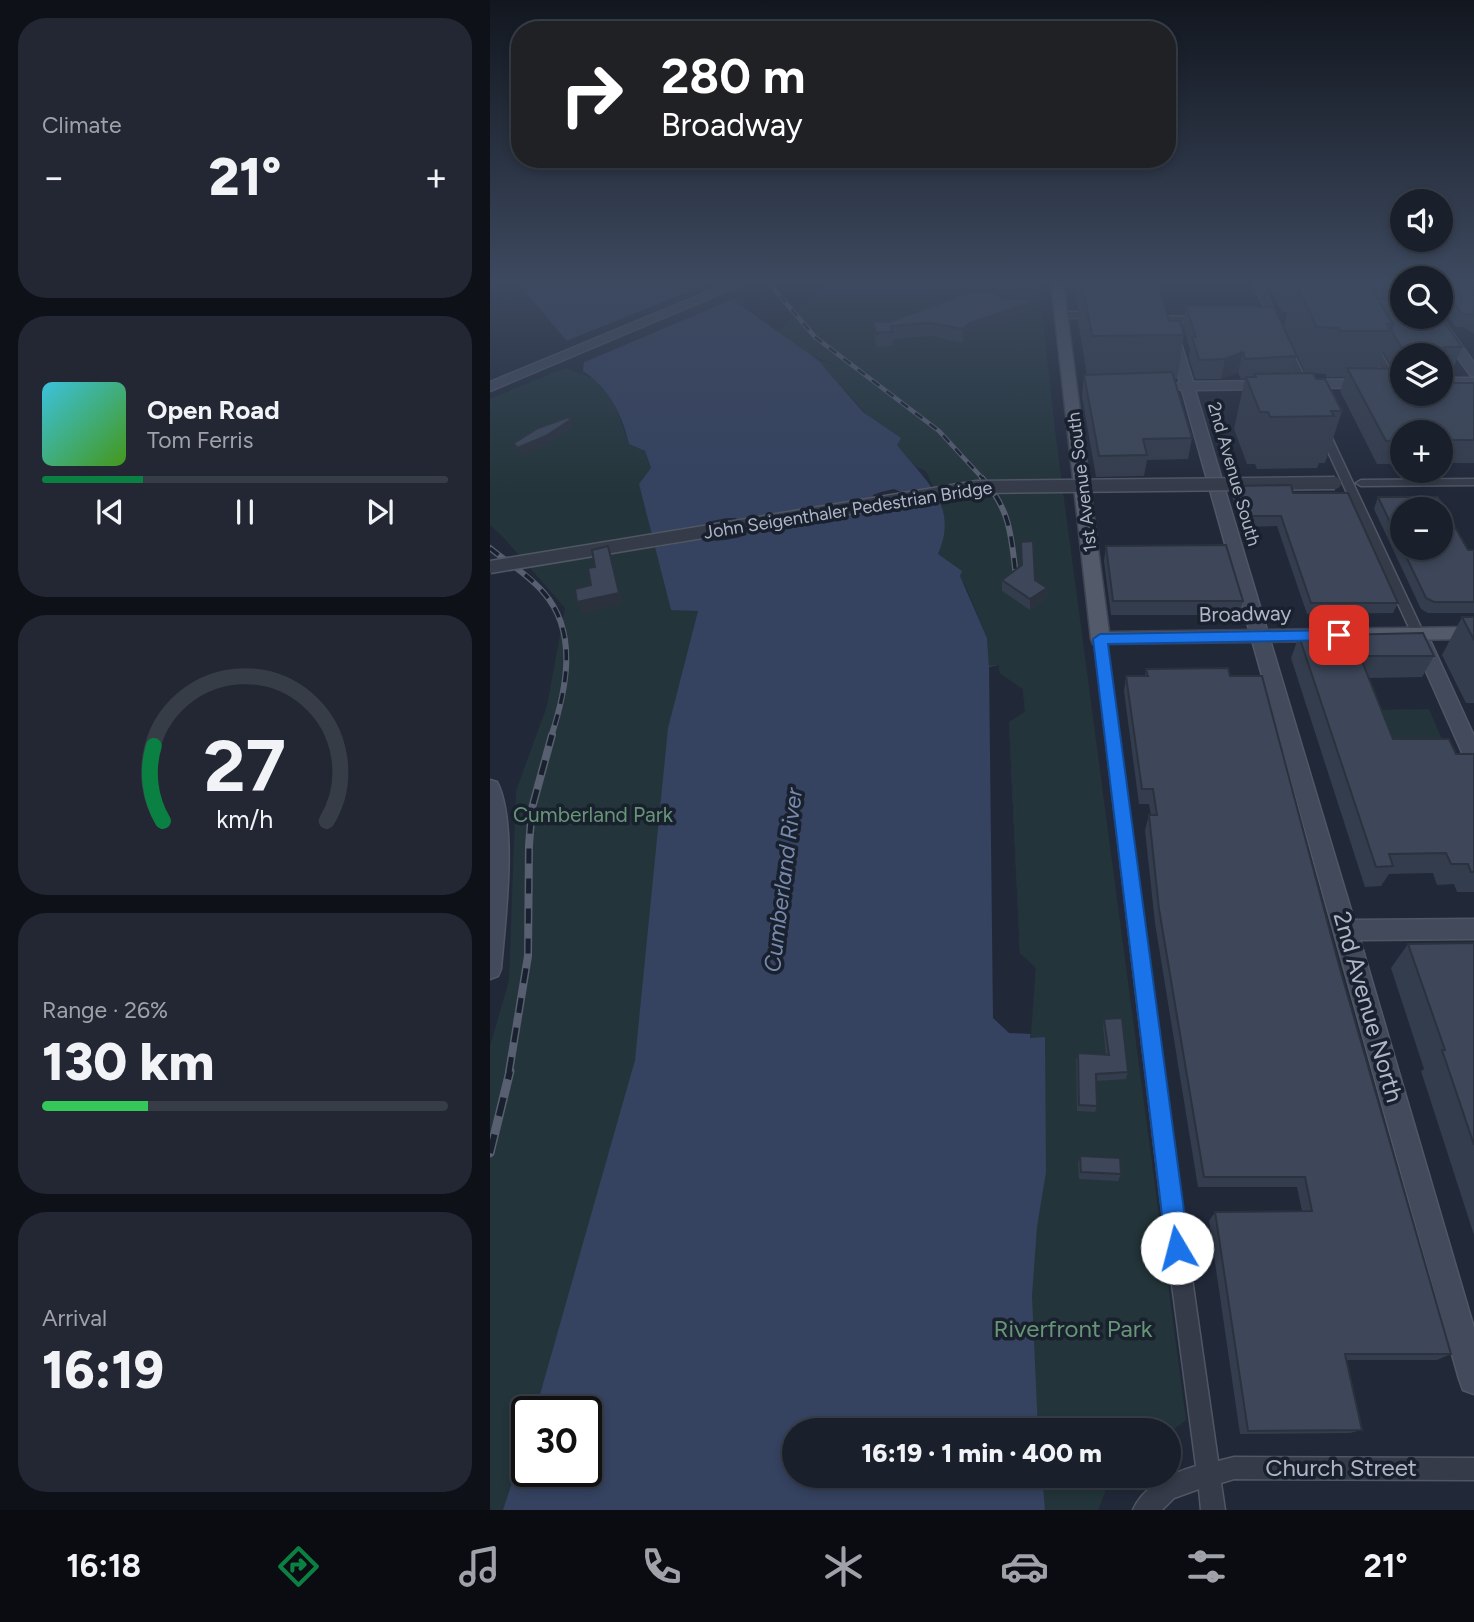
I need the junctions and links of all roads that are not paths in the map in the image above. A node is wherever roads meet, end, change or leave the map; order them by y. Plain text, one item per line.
1 (573, 352) edge
2 (1071, 352) edge
3 (1178, 352) edge
4 (1286, 352) edge
5 (1378, 352) edge
6 (1460, 352) edge
7 (1390, 371) edge
8 (1474, 372) edge
9 (1453, 382) edge
10 (1474, 382) edge
11 (1390, 383) edge
12 (1292, 384) junction
13 (1167, 386) edge
14 (1188, 386) junction
15 (490, 387) edge
16 (1311, 401) edge
17 (1321, 425) edge
18 (1474, 482) edge
19 (1361, 483) dead end
20 (1335, 484) dead end
21 (490, 568) edge
22 (1474, 633) edge
23 (1418, 634) junction
24 (1262, 636) junction
25 (1100, 639) junction
26 (1474, 757) edge
27 (492, 792) edge
28 (1474, 929) edge
29 (1346, 930) junction
30 (490, 969) edge
31 (1474, 1379) edge
32 (1474, 1469) edge
33 (1208, 1474) junction
34 (1145, 1510) edge
35 (1213, 1510) edge

1 - 15 street
2 - 25 main road, 1st Avenue South
3 - 14 street, 2nd Avenue South
4 - 12 street
5 - 7 street
6 - 8 street
9 - 10 street
11 - 12 street
12 - 14 street
12 - 16 street
13 - 14 street
14 - 24 street, 2nd Avenue South
17 - 23 street
18 - 19 street
20 - 21 street, John Seigenthaler Pedestrian Bridge, bridge
22 - 23 main road, Broadway
23 - 24 main road, Broadway
23 - 26 street
24 - 25 main road, Broadway
24 - 29 street, 2nd Avenue North
25 - 33 street
27 - 30 street
28 - 29 street
29 - 31 street, 2nd Avenue North
32 - 33 street, Church Street
33 - 34 street, Church Street
33 - 35 street

